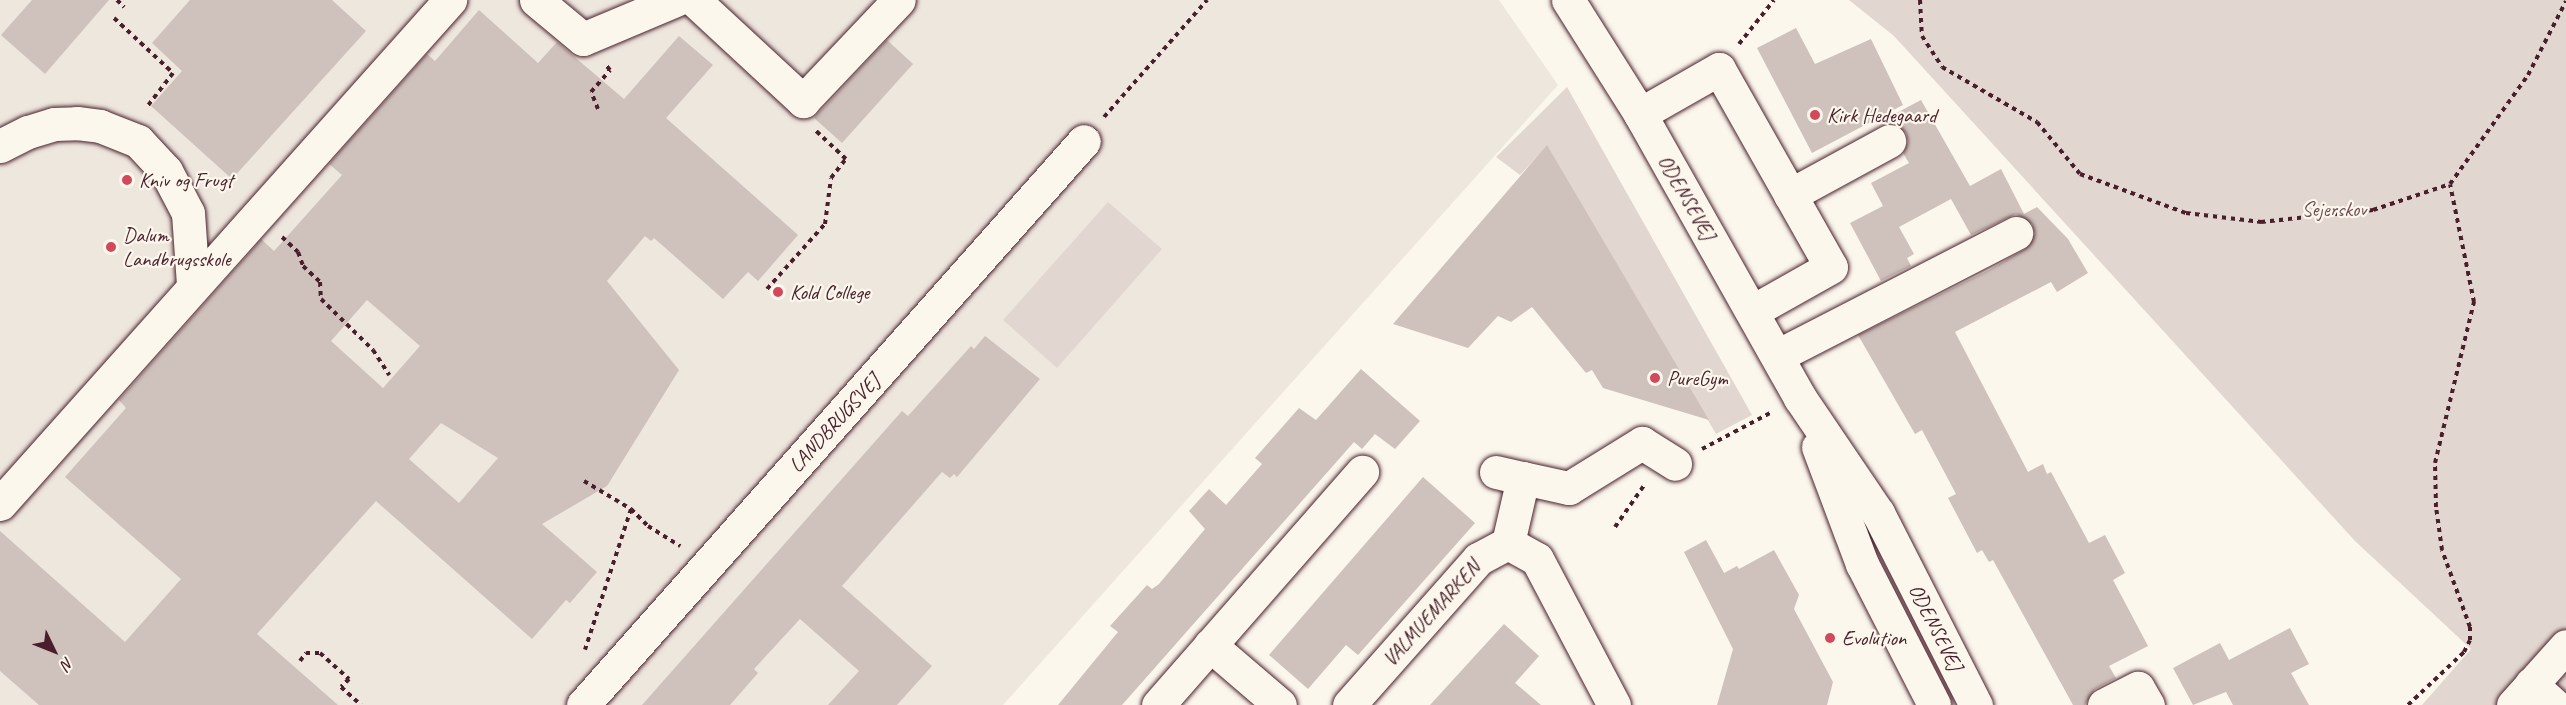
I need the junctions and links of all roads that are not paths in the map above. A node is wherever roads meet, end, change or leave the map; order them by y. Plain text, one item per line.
1 (450, 0) edge
2 (536, 0) edge
3 (676, 0) edge
4 (694, 0) edge
5 (899, 0) edge
6 (1568, 0) edge
7 (1640, 114) junction
8 (1084, 141) road end
9 (1889, 141) dead end
10 (0, 146) edge
11 (1790, 195) junction
12 (2016, 233) dead end
13 (193, 285) junction
14 (1753, 311) junction
15 (1777, 356) junction
16 (1800, 398) junction
17 (1675, 464) dead end
18 (1362, 472) dead end
19 (0, 504) edge
20 (1508, 543) junction
21 (1210, 645) junction
22 (2566, 646) edge
23 (2532, 698) edge
24 (584, 705) edge
25 (1158, 705) edge
26 (1280, 705) edge
27 (1348, 705) edge
28 (1614, 705) edge
29 (1934, 705) edge
30 (1976, 705) edge
31 (2104, 705) edge
32 (2148, 705) edge

1 - 13 street
2 - 3 street
4 - 5 street
6 - 7 street, ODENSEVEJ
7 - 11 street
7 - 14 street, ODENSEVEJ
8 - 24 street, LANDBRUGSVEJ
9 - 11 street
10 - 13 street
11 - 14 street
12 - 15 street
13 - 19 street
14 - 15 street, ODENSEVEJ
15 - 16 street, ODENSEVEJ
16 - 29 street, ODENSEVEJ
16 - 30 street, ODENSEVEJ
17 - 20 street
18 - 21 street
20 - 27 street, VALMUEMARKEN
20 - 28 street
21 - 25 street
21 - 26 street
22 - 23 street
31 - 32 street

